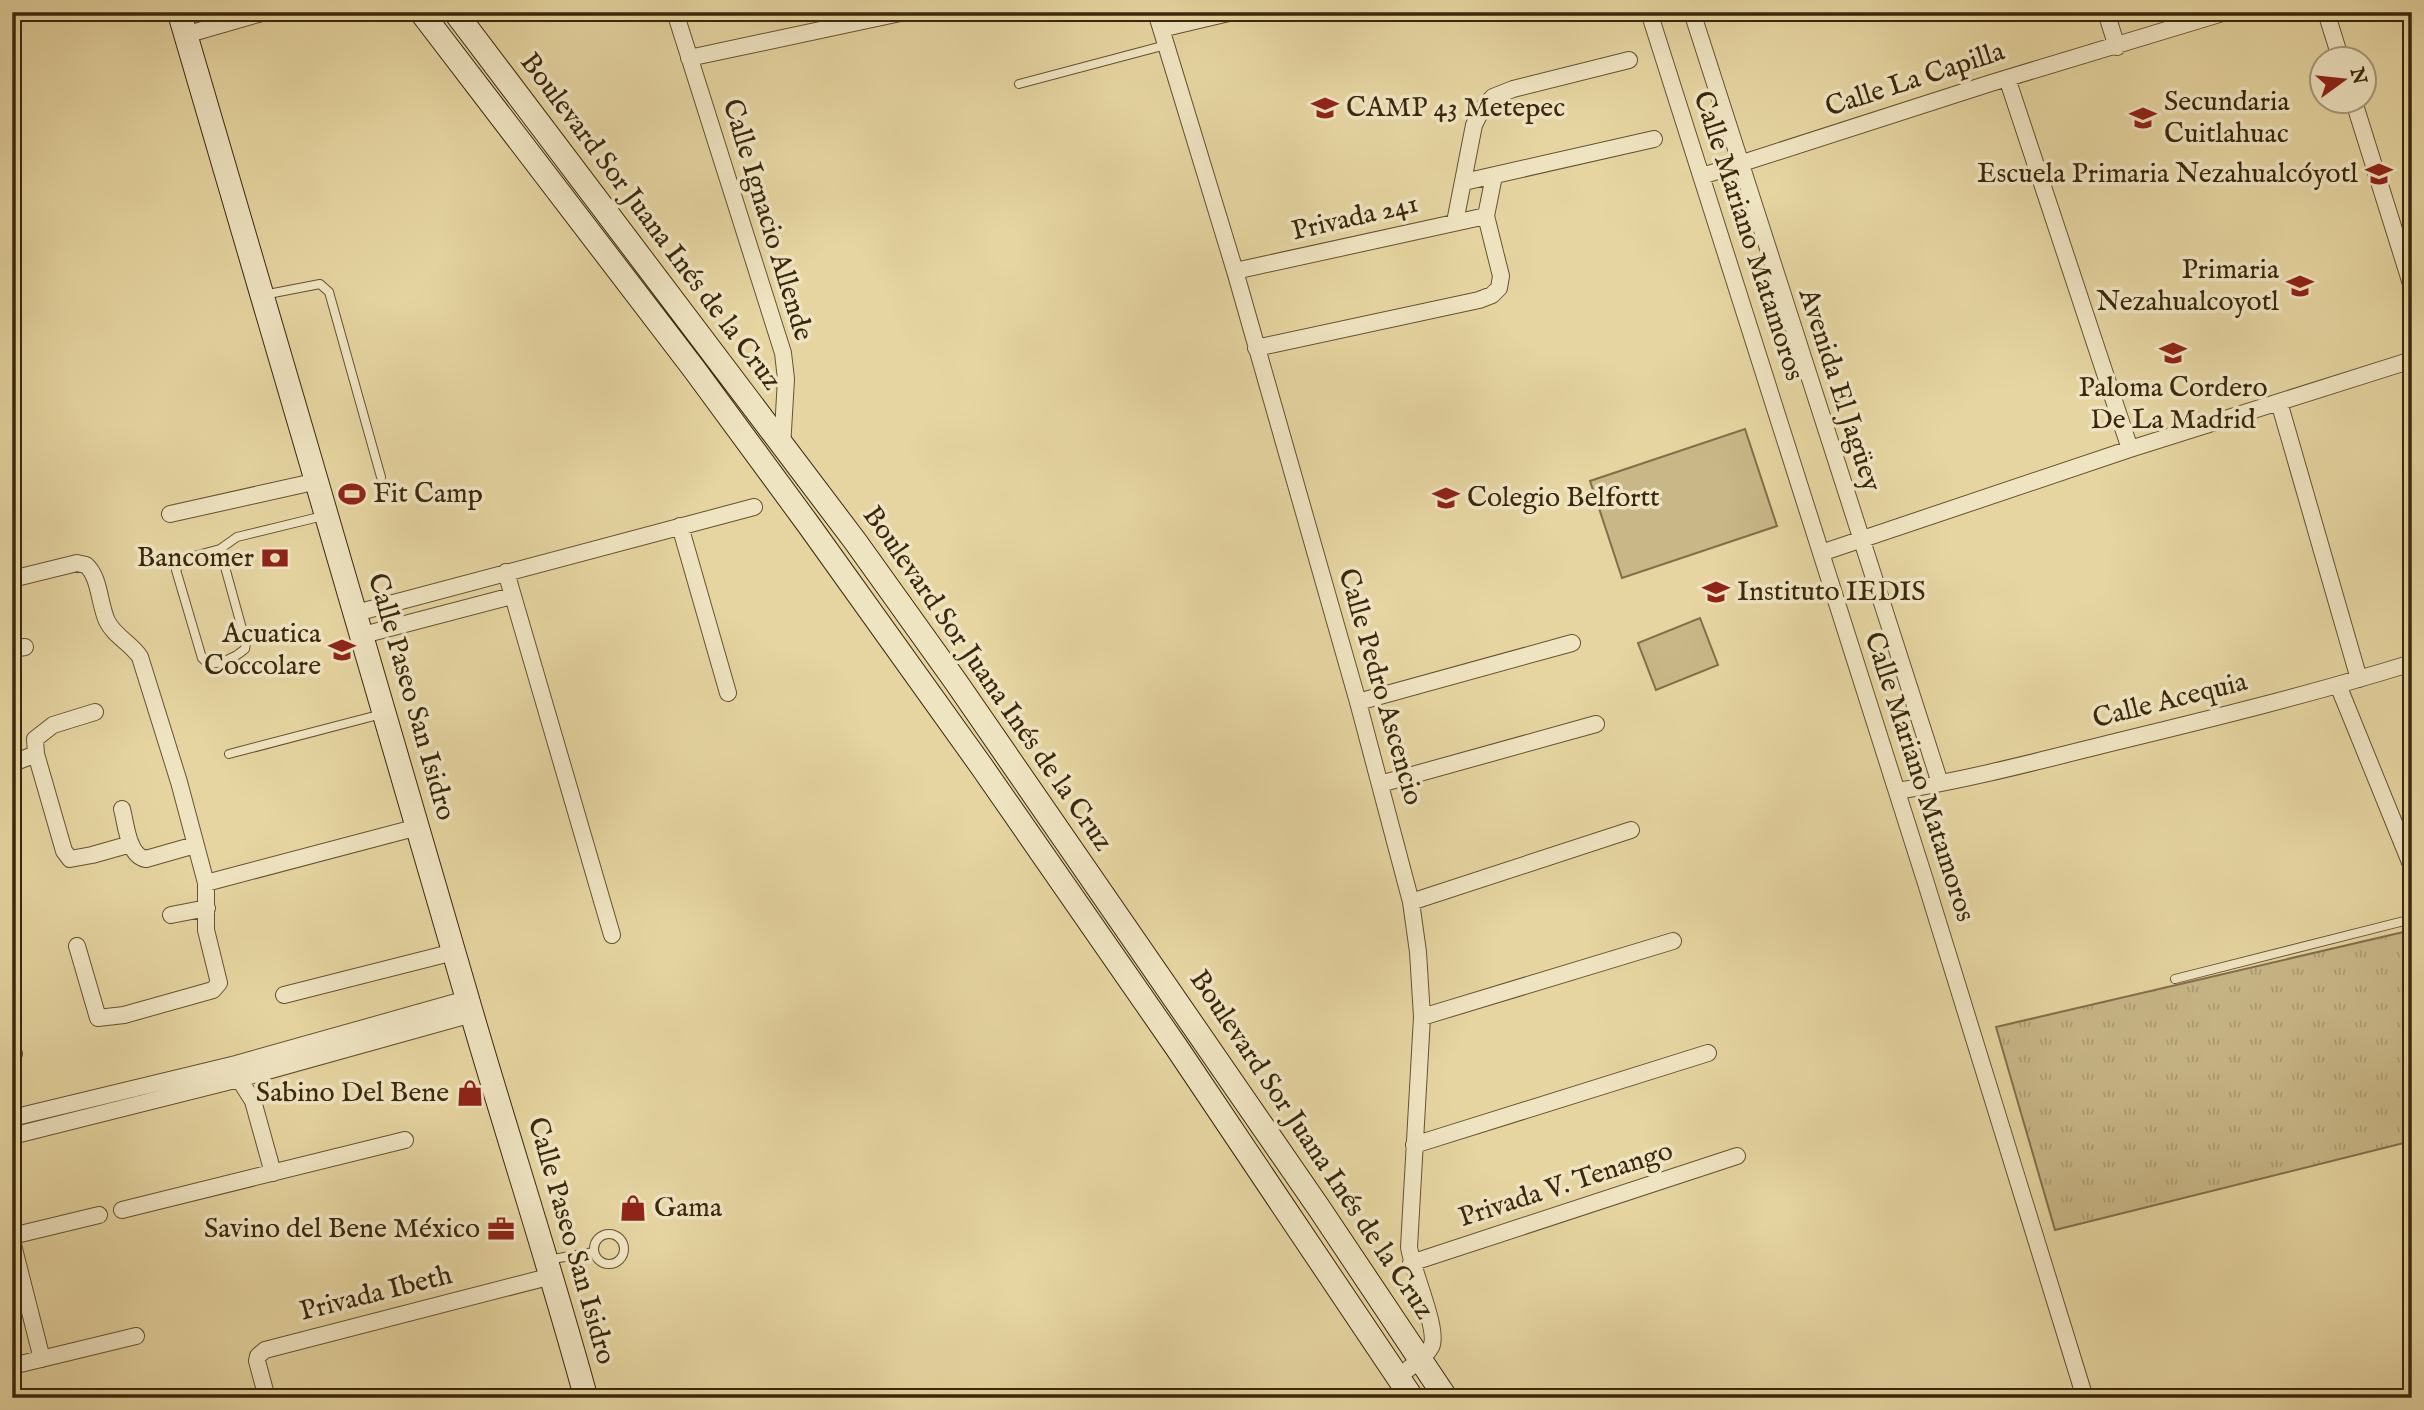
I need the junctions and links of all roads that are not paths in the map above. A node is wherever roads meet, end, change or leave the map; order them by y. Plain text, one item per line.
1 (178, 12) edge
2 (265, 12) edge
3 (421, 12) edge
4 (455, 12) edge
5 (675, 12) edge
6 (905, 12) edge
7 (1156, 12) edge
8 (1233, 12) edge
9 (1649, 12) edge
10 (1692, 12) edge
11 (2106, 12) edge
12 (2225, 12) edge
13 (2326, 12) edge
14 (1161, 29) junction
15 (185, 35) junction
16 (1166, 45) junction
17 (2337, 46) edge
18 (2117, 47) junction
19 (689, 58) junction
20 (1629, 60) dead end
21 (2007, 78) junction
22 (1019, 84) dead end
23 (2358, 116) edge
24 (1654, 139) dead end
25 (1739, 164) junction
26 (1494, 176) junction
27 (1702, 176) junction
28 (1464, 182) junction
29 (1486, 216) junction
30 (1455, 222) junction
31 (1236, 271) junction
32 (2412, 287) edge
33 (263, 295) junction
34 (1256, 348) junction
35 (2412, 360) edge
36 (2279, 402) junction
37 (782, 448) junction
38 (2130, 449) junction
39 (381, 477) dead end
40 (318, 481) junction
41 (754, 507) dead end
42 (170, 514) dead end
43 (328, 514) junction
44 (680, 526) junction
45 (1860, 540) junction
46 (220, 549) junction
47 (1821, 553) junction
48 (506, 572) junction
49 (12, 579) edge
50 (512, 596) junction
51 (356, 612) junction
52 (363, 635) junction
53 (1572, 643) dead end
54 (2412, 663) edge
55 (2360, 679) junction
56 (2338, 685) junction
57 (728, 693) dead end
58 (1358, 702) junction
59 (96, 712) dead end
60 (385, 713) junction
61 (1596, 724) dead end
62 (36, 754) junction
63 (229, 754) dead end
64 (13, 763) edge
65 (1940, 783) junction
66 (1380, 784) junction
67 (1897, 791) junction
68 (121, 809) dead end
69 (418, 827) junction
70 (1631, 830) dead end
71 (131, 844) junction
72 (195, 845) junction
73 (2412, 867) edge
74 (206, 883) junction
75 (1411, 902) junction
76 (207, 908) junction
77 (171, 915) dead end
78 (2412, 919) edge
79 (612, 935) dead end
80 (1674, 941) dead end
81 (77, 946) dead end
82 (454, 952) junction
83 (2175, 979) dead end
84 (284, 995) dead end
85 (470, 1007) junction
86 (1422, 1017) junction
87 (1708, 1053) dead end
88 (237, 1072) junction
89 (12, 1118) edge
90 (12, 1136) edge
91 (405, 1140) dead end
92 (1414, 1145) junction
93 (1737, 1156) dead end
94 (273, 1172) junction
95 (122, 1210) dead end
96 (99, 1216) dead end
97 (12, 1239) edge
98 (594, 1252) dead end
99 (1411, 1264) junction
100 (550, 1268) junction
101 (136, 1336) dead end
102 (42, 1359) junction
103 (1420, 1359) junction
104 (12, 1366) edge
105 (1398, 1377) junction
106 (267, 1398) edge
107 (586, 1398) edge
108 (1412, 1398) edge
109 (1446, 1398) edge
110 (2085, 1398) edge

1 - 15 main road, Calle Paseo San Isidro
2 - 15 street
3 - 105 main road, Boulevard Sor Juana Inés de la Cruz
4 - 37 main road, Boulevard Sor Juana Inés de la Cruz
5 - 19 street, Calle Ignacio Allende
6 - 19 street
7 - 14 street, Calle Pedro Ascencio
8 - 14 street
9 - 27 street, Calle Mariano Matamoros
10 - 25 street, Avenida El Jagüey
11 - 18 street
12 - 18 street, Calle La Capilla
13 - 17 street
14 - 16 street, Calle Pedro Ascencio
15 - 33 main road, Calle Paseo San Isidro
16 - 22 lane
16 - 31 street, Calle Pedro Ascencio
18 - 21 street, Calle La Capilla
19 - 37 street, Calle Ignacio Allende
20 - 28 street
21 - 25 street, Calle La Capilla
21 - 38 street
23 - 32 street
24 - 26 street
25 - 27 street, Calle La Capilla
25 - 45 street, Avenida El Jagüey
26 - 28 street
26 - 29 street
27 - 47 street, Calle Mariano Matamoros
28 - 30 street
29 - 30 street, Privada 241
29 - 34 street
30 - 31 street, Privada 241
31 - 34 street, Calle Pedro Ascencio
33 - 39 lane
33 - 40 main road, Calle Paseo San Isidro
34 - 58 street, Calle Pedro Ascencio
35 - 36 street
36 - 38 street
36 - 55 street
37 - 103 main road, Boulevard Sor Juana Inés de la Cruz
38 - 45 street
40 - 42 street
40 - 43 main road, Calle Paseo San Isidro
41 - 44 street
43 - 46 lane
43 - 51 main road, Calle Paseo San Isidro
44 - 48 street
44 - 57 street
45 - 47 street
45 - 65 street, Avenida El Jagüey
46 - 46 lane
47 - 67 street, Calle Mariano Matamoros
48 - 50 street
48 - 51 street
49 - 72 street
50 - 52 street
50 - 79 street
51 - 52 main road, Calle Paseo San Isidro
52 - 60 main road, Calle Paseo San Isidro
53 - 58 street
54 - 55 street, Calle Acequia
55 - 56 street, Calle Acequia
56 - 65 street, Calle Acequia
56 - 73 street
58 - 66 street, Calle Pedro Ascencio
59 - 62 street
60 - 63 lane
60 - 69 main road, Calle Paseo San Isidro
61 - 66 street
62 - 64 street
62 - 71 street
65 - 67 street, Calle Acequia
66 - 75 street, Calle Pedro Ascencio
67 - 110 street, Calle Mariano Matamoros
68 - 71 street
69 - 74 street
69 - 82 main road, Calle Paseo San Isidro
70 - 75 street
71 - 72 street
72 - 74 street
74 - 76 street
75 - 86 street, Calle Pedro Ascencio
76 - 77 street
76 - 81 street
78 - 83 lane
80 - 86 street
82 - 84 street
82 - 85 main road, Calle Paseo San Isidro
85 - 88 street
85 - 100 main road, Calle Paseo San Isidro
86 - 92 street, Calle Pedro Ascencio
87 - 92 street
88 - 89 street
88 - 90 street
88 - 94 street
91 - 94 street
92 - 99 street, Calle Pedro Ascencio
93 - 99 street, Privada V. Tenango
94 - 95 street
96 - 97 street
97 - 102 street
98 - 100 lane
99 - 103 street, Calle Pedro Ascencio
100 - 106 street, Privada Ibeth
100 - 107 main road, Calle Paseo San Isidro
101 - 102 street
102 - 104 street
103 - 105 street, Calle Pedro Ascencio
103 - 109 main road, Boulevard Sor Juana Inés de la Cruz
105 - 108 main road, Boulevard Sor Juana Inés de la Cruz

